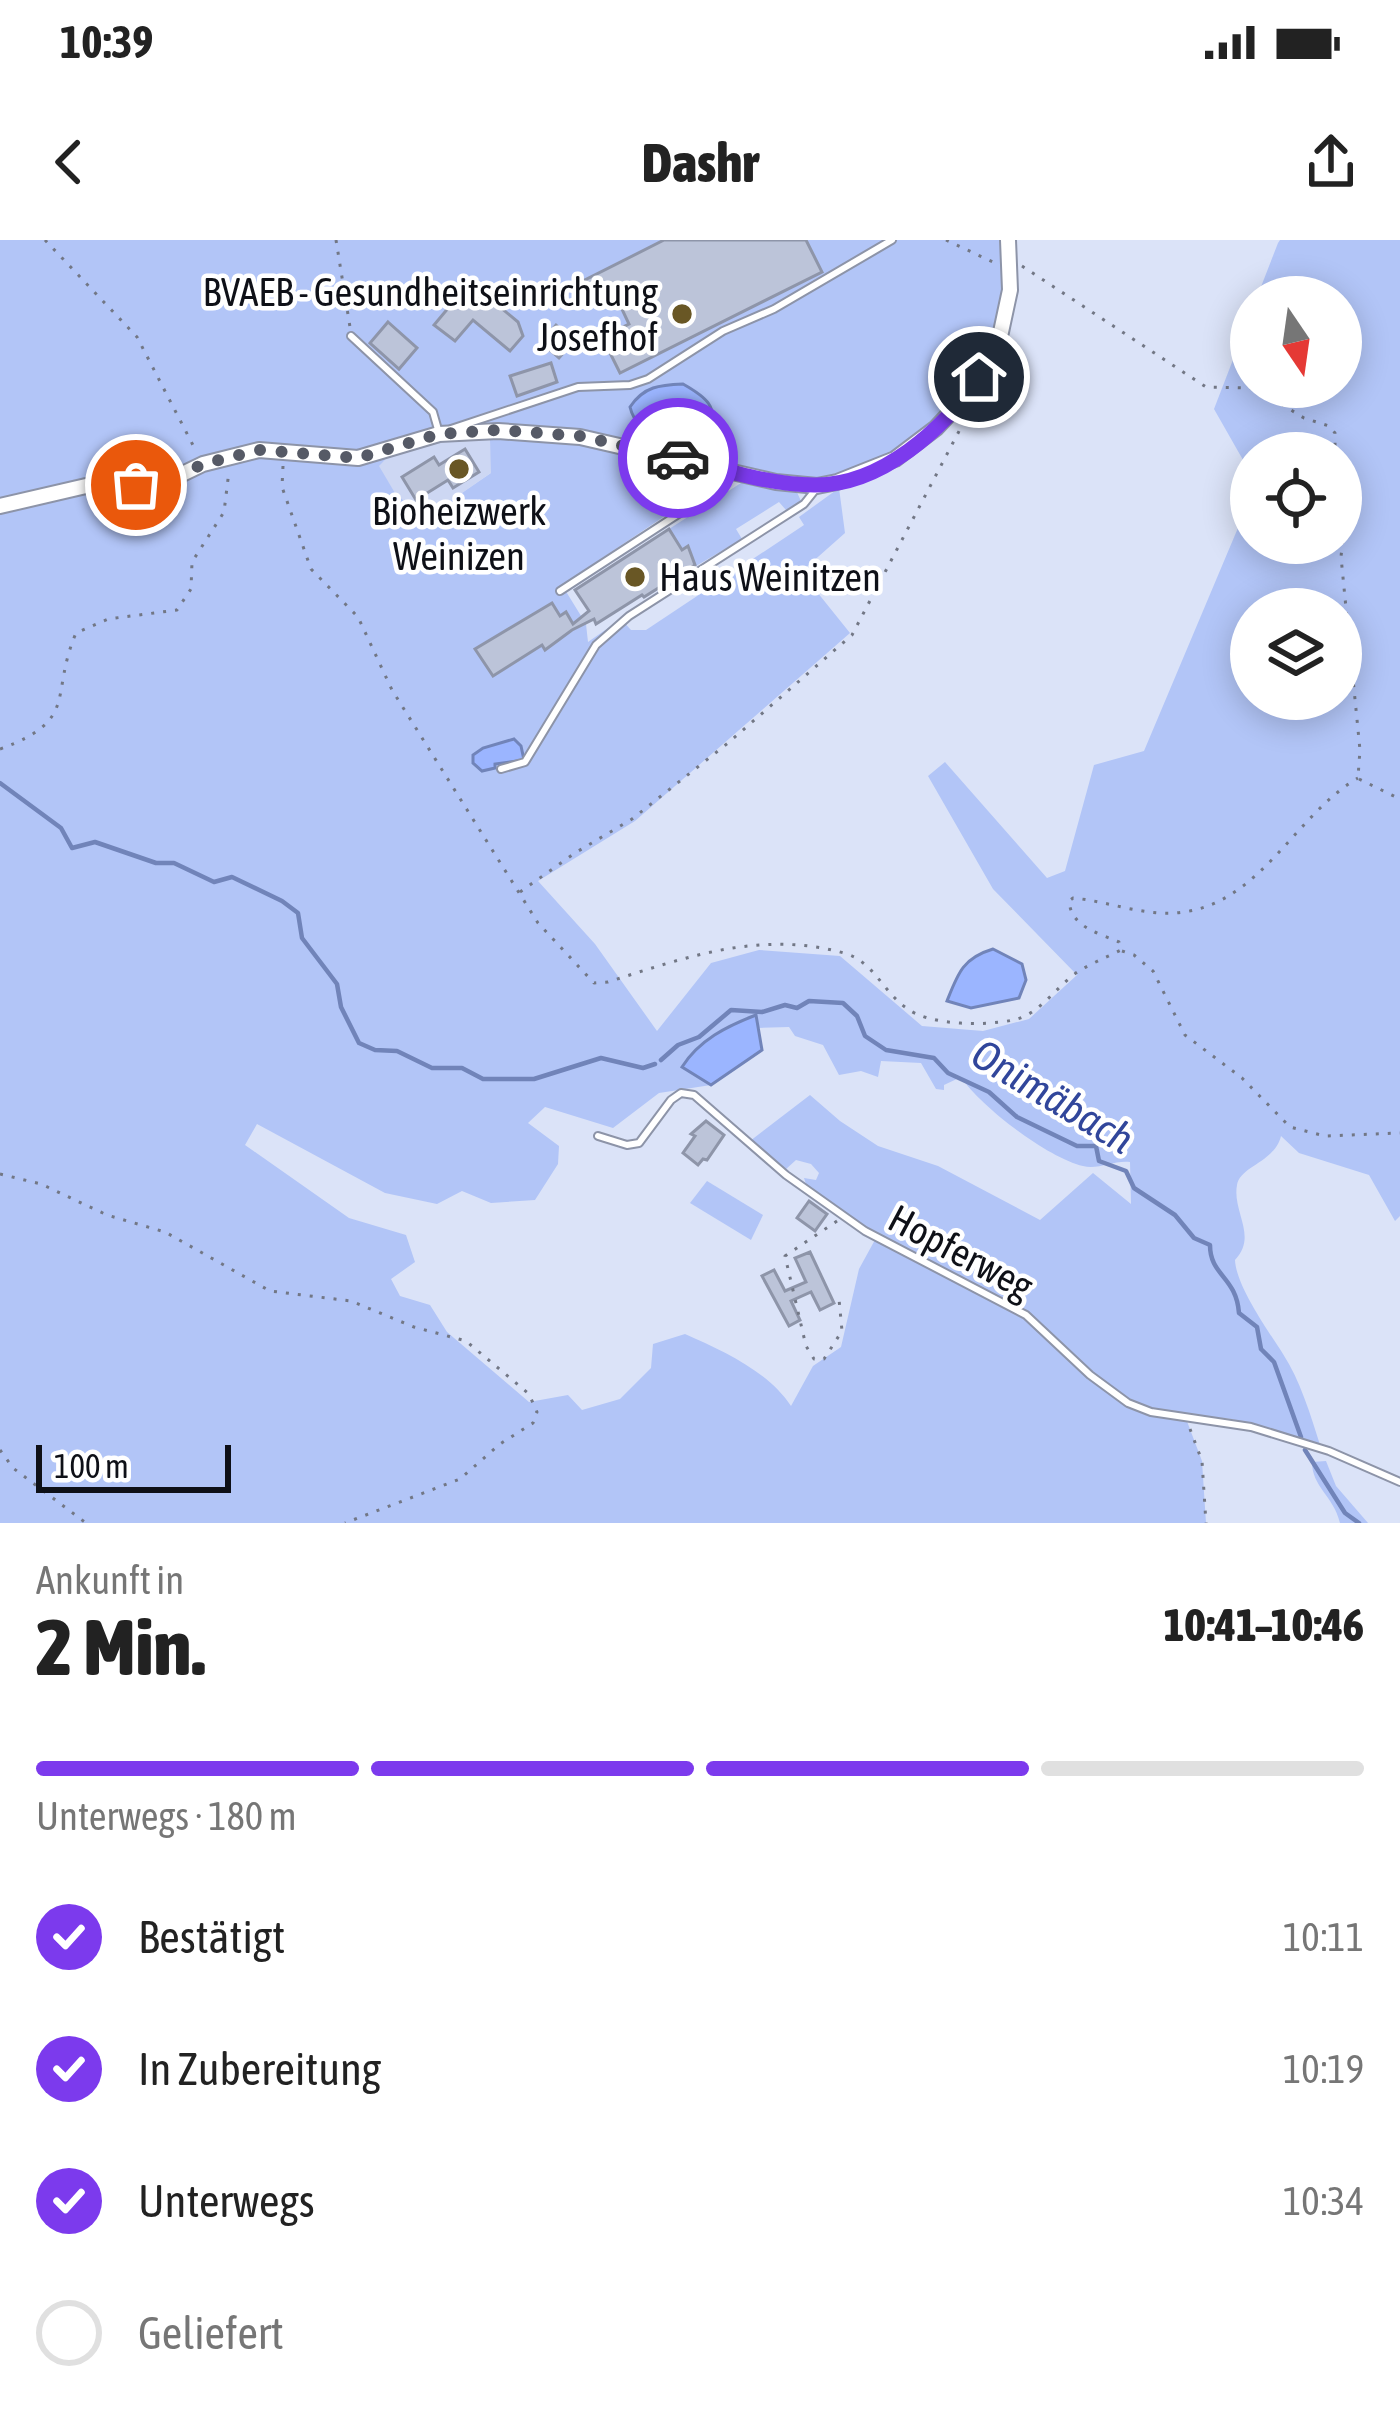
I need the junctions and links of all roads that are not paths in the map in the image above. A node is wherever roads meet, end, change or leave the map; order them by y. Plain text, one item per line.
1 (892, 240) edge
2 (1008, 240) edge
3 (352, 336) road end
4 (439, 434) junction
5 (732, 471) junction
6 (817, 486) junction
7 (0, 506) edge
8 (560, 591) dead end
9 (501, 769) dead end
10 (598, 1136) dead end
11 (1400, 1482) edge

1 - 4 lane
2 - 6 street
3 - 4 lane
4 - 5 street
4 - 7 street
5 - 6 street
5 - 8 lane
6 - 9 lane
10 - 11 lane, Hopferweg

